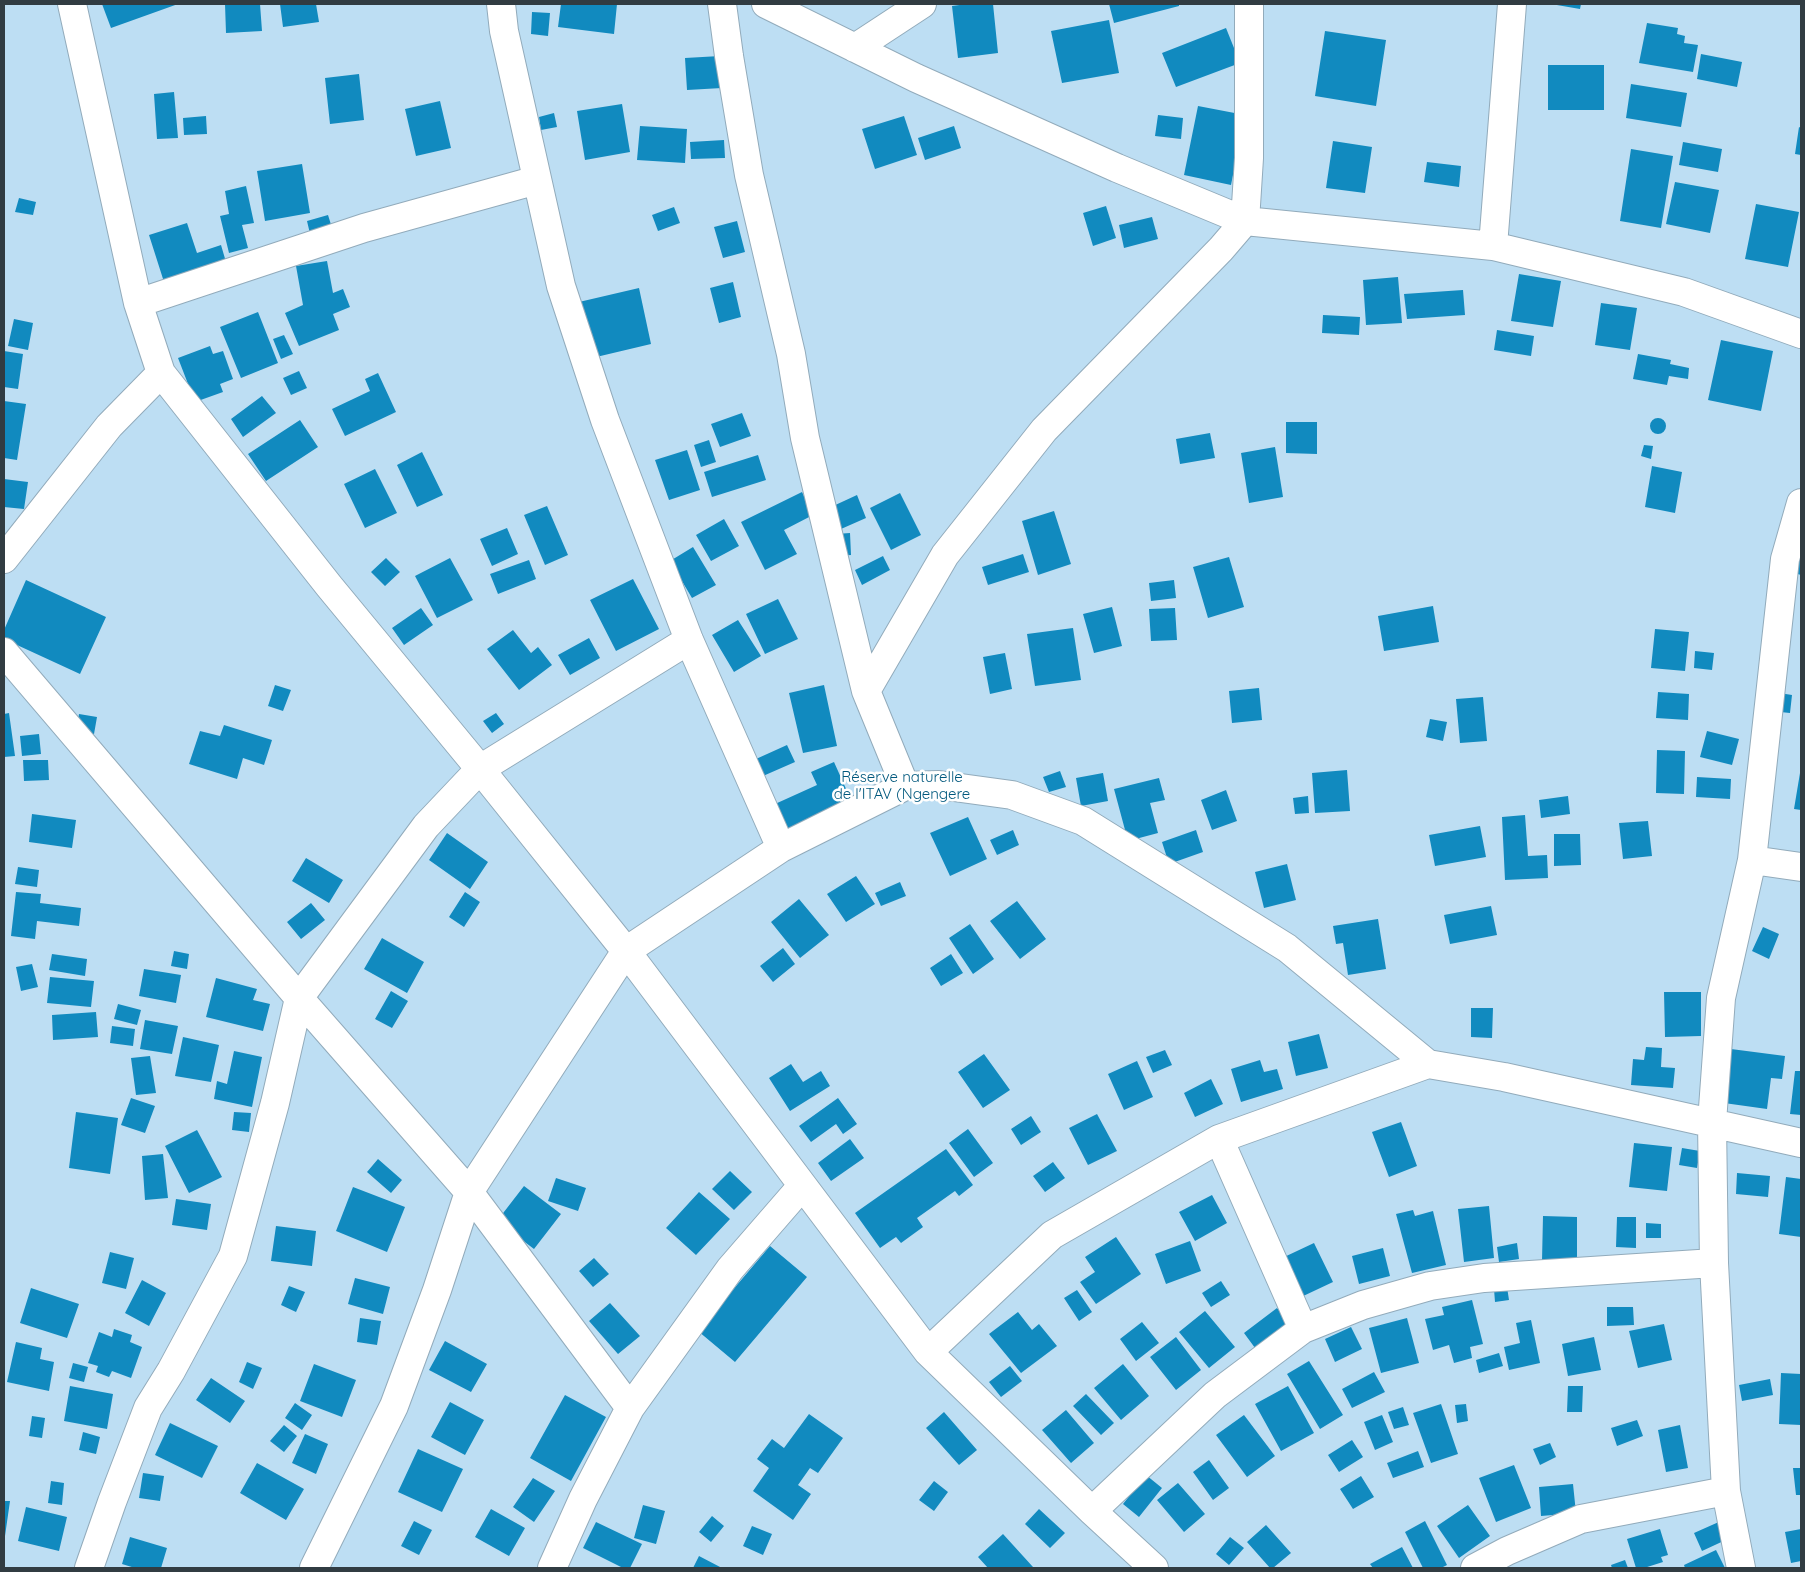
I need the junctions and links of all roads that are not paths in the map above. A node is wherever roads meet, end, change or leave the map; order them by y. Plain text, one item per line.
1 (72, 4) edge
2 (501, 4) edge
3 (722, 4) edge
4 (766, 4) edge
5 (922, 4) edge
6 (1249, 4) edge
7 (1512, 4) edge
8 (856, 48) junction
9 (537, 180) junction
10 (1245, 221) junction
11 (1493, 246) junction
12 (138, 303) junction
13 (1801, 334) edge
14 (161, 372) junction
15 (1801, 503) edge
16 (4, 559) edge
17 (690, 640) junction
18 (4, 652) edge
19 (866, 691) junction
20 (480, 769) junction
21 (905, 786) junction
22 (781, 848) junction
23 (1752, 860) junction
24 (1801, 867) edge
25 (626, 950) junction
26 (299, 998) junction
27 (1428, 1064) junction
28 (1712, 1122) junction
29 (1218, 1139) junction
30 (1801, 1143) edge
31 (802, 1186) junction
32 (468, 1192) junction
33 (1714, 1263) junction
34 (1303, 1328) junction
35 (928, 1352) junction
36 (630, 1408) junction
37 (1726, 1491) junction
38 (1092, 1511) junction
39 (89, 1568) edge
40 (314, 1568) edge
41 (552, 1568) edge
42 (1154, 1568) edge
43 (1475, 1568) edge
44 (1741, 1568) edge

1 - 12 street
2 - 9 street
3 - 19 street
4 - 8 street
5 - 8 street
6 - 10 street
7 - 11 street
8 - 10 street
9 - 12 street
9 - 17 street
10 - 11 street
10 - 19 street
11 - 13 street
12 - 14 street
14 - 16 street
14 - 20 street
15 - 23 street
17 - 20 street
17 - 22 street
18 - 26 street
19 - 21 street
20 - 25 street
20 - 26 street
21 - 22 street
21 - 27 street
22 - 25 street
23 - 24 street
23 - 28 street
25 - 31 street
25 - 32 street
26 - 32 street
26 - 39 street
27 - 28 street
27 - 29 street
28 - 30 street
28 - 33 street
29 - 34 street
29 - 35 street
31 - 35 street
31 - 36 street
32 - 36 street
32 - 40 street
33 - 34 street
33 - 37 street
34 - 38 street
35 - 38 street
36 - 41 street
37 - 43 street
37 - 44 street
38 - 42 street

